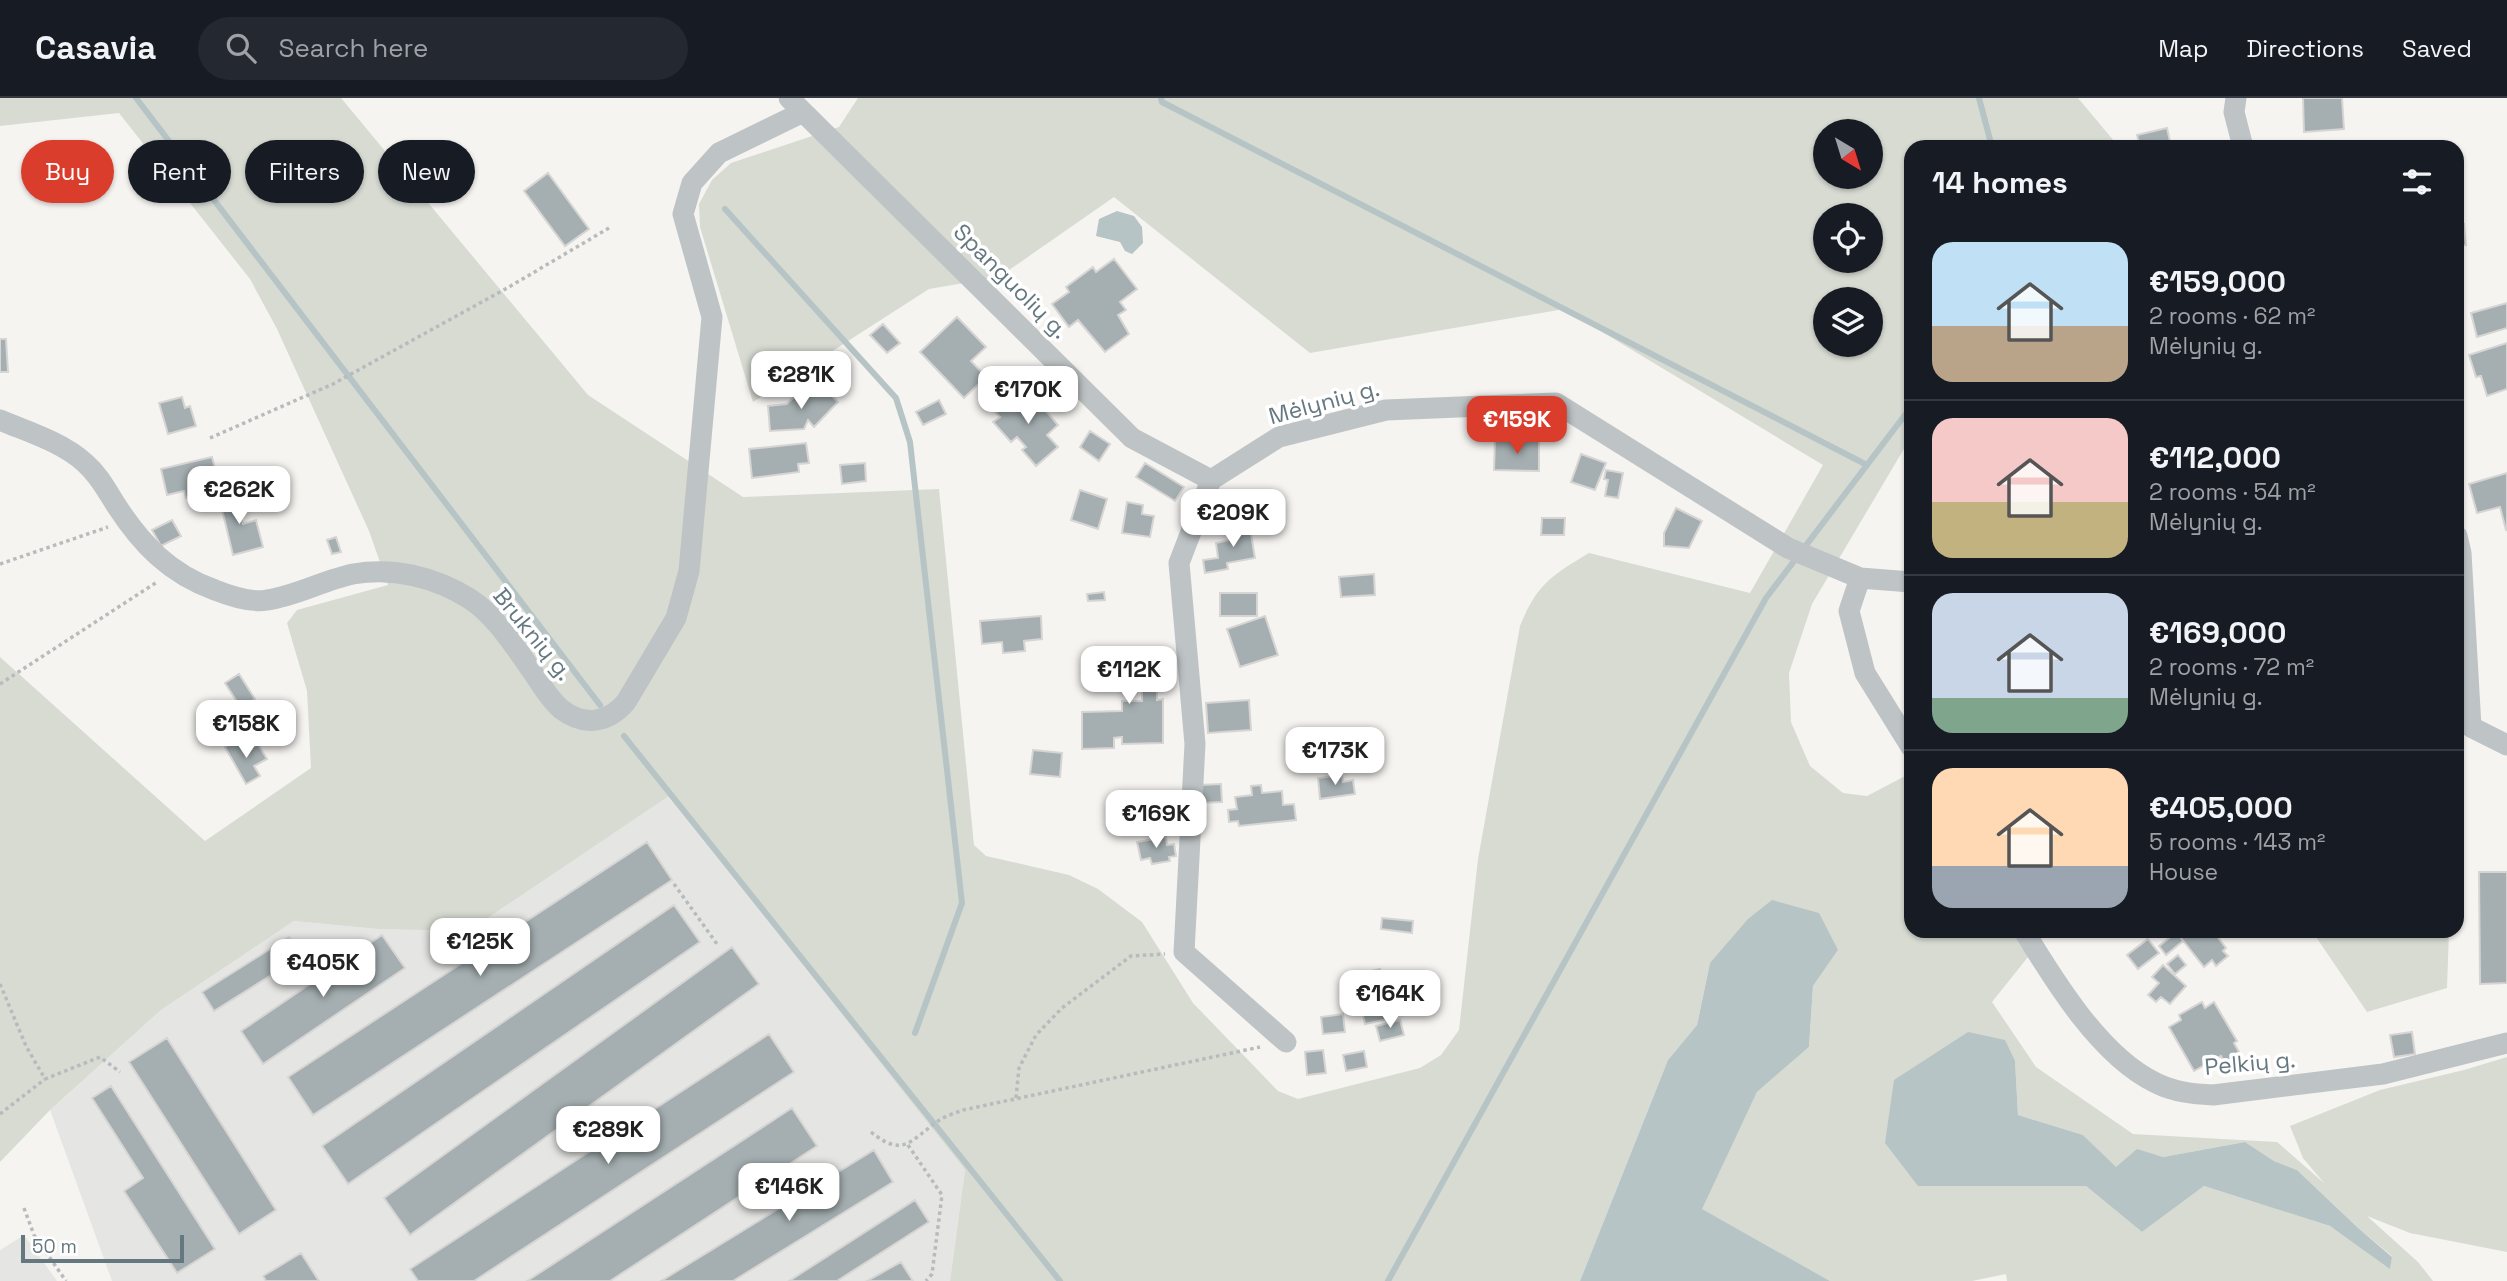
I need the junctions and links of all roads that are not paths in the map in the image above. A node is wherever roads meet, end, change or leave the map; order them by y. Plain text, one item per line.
1 (2236, 98) edge
2 (796, 105) edge
3 (2241, 140) edge
4 (0, 420) edge
5 (1211, 480) junction
6 (1860, 578) junction
7 (1904, 581) edge
8 (2464, 605) edge
9 (1904, 736) edge
10 (2507, 745) edge
11 (2029, 938) edge
12 (1286, 1042) road end
13 (2507, 1043) edge

1 - 3 street
2 - 4 street, Bruknių g.
2 - 5 street, Spanguolių g.
5 - 6 street, Mėlynių g.
5 - 12 street
6 - 7 street
6 - 9 street
8 - 10 street
11 - 13 street, Pelkių g.

